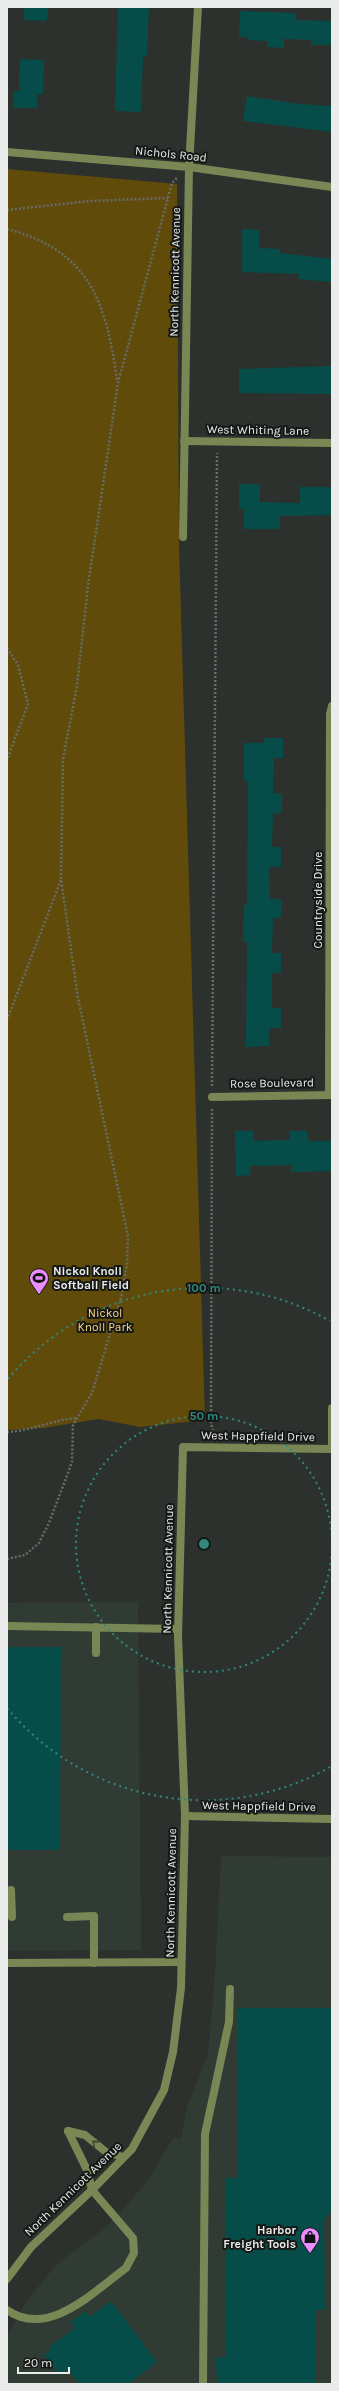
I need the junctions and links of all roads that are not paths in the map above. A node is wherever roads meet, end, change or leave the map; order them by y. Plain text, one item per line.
1 (198, 7) edge
2 (7, 152) edge
3 (189, 167) junction
4 (332, 187) edge
5 (184, 441) junction
6 (332, 443) edge
7 (183, 537) dead end
8 (332, 706) edge
9 (331, 873) edge
10 (331, 1095) edge
11 (212, 1097) road end
12 (332, 1408) edge
13 (183, 1447) joint
14 (332, 1449) edge
15 (7, 1626) edge
16 (96, 1628) junction
17 (178, 1629) junction
18 (96, 1653) dead end
19 (185, 1816) junction
20 (332, 1819) edge
21 (11, 1890) dead end
22 (67, 1917) dead end
23 (12, 1918) dead end
24 (181, 1962) junction
25 (7, 1963) edge
26 (94, 1963) junction
27 (230, 1989) dead end
28 (123, 2157) junction
29 (92, 2190) junction
30 (7, 2279) edge
31 (7, 2310) edge
32 (203, 2384) edge

1 - 3 street, North Kennicott Avenue
2 - 3 street, Nichols Road
3 - 4 street, Nichols Road
3 - 5 street, North Kennicott Avenue
5 - 6 street, West Whiting Lane
5 - 7 street, North Kennicott Avenue
8 - 9 street, Countryside Drive
9 - 10 street, Countryside Drive
10 - 11 street, Rose Boulevard
12 - 14 street
13 - 14 street, West Happfield Drive
13 - 17 street, North Kennicott Avenue
15 - 16 street
16 - 17 street
16 - 18 street
17 - 19 street, North Kennicott Avenue
19 - 20 street, West Happfield Drive
19 - 24 street, North Kennicott Avenue
21 - 23 street
22 - 26 street
24 - 26 street
24 - 28 street, North Kennicott Avenue
25 - 26 street
27 - 32 street
28 - 29 street, North Kennicott Avenue
28 -> 29 street
29 - 30 street, North Kennicott Avenue
29 - 31 street

